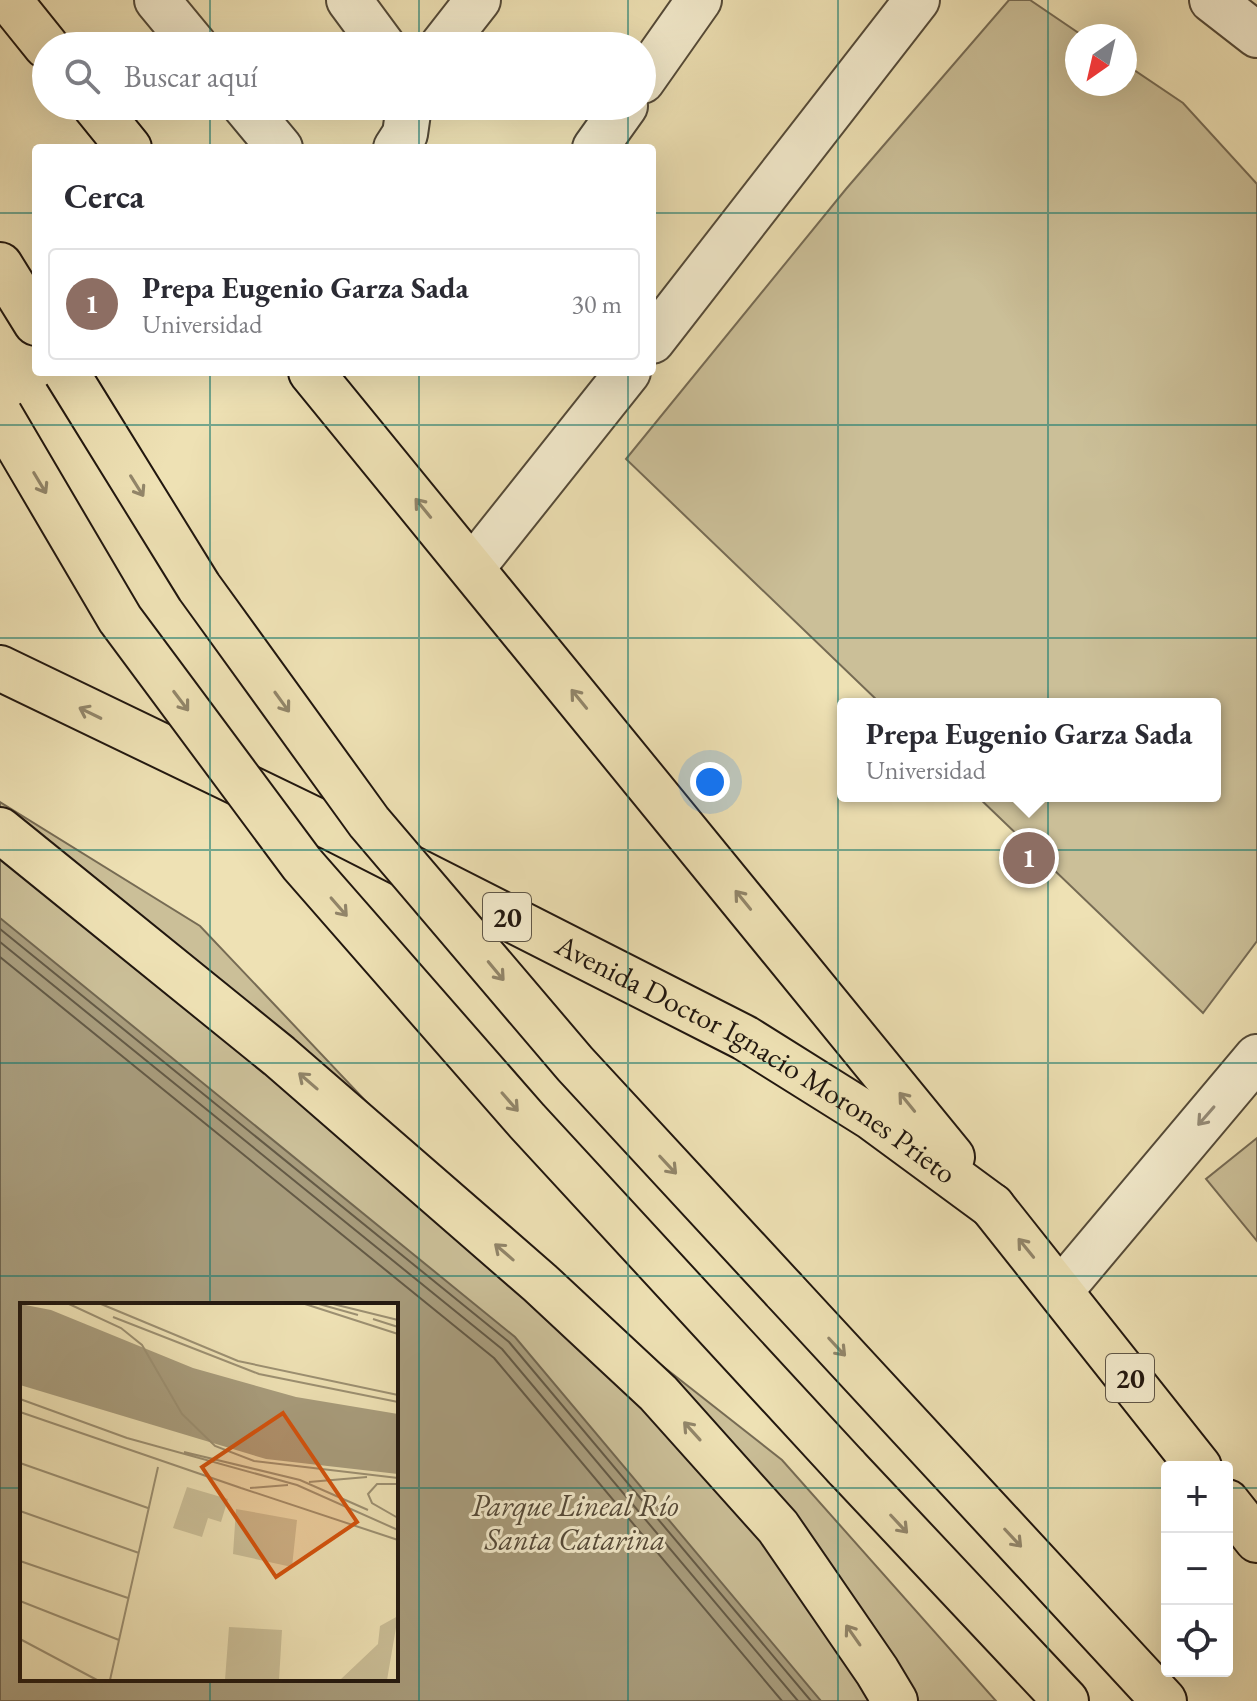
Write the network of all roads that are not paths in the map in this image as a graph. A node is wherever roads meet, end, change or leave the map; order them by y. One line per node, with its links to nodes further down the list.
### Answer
1 (9, 0): 8 (main road)
2 (157, 0): 9 (lane)
3 (349, 0): 10 (lane)
4 (478, 0): 11 (lane)
5 (699, 0): 13 (lane)
6 (917, 0): 24 (lane)
7 (1212, 0): 12 (lane)
8 (35, 32)
9 (183, 32)
10 (373, 32)
11 (453, 32)
12 (1257, 35)
13 (656, 61)
14 (106, 120): 18 (main road)
15 (257, 120): 19 (lane)
16 (407, 120): 20 (lane)
17 (615, 120): 21 (lane)
18 (126, 144)
19 (277, 144)
20 (399, 144)
21 (598, 144)
22 (0, 265): 23 (main road)
23 (32, 317)
24 (656, 336)
25 (68, 376): 40 (main road, one-way to 40, bridge)
26 (314, 376): 29 (main road, one-way to 26)
27 (625, 376): 29 (lane)
28 (0, 415): 39 (main road, one-way to 39, bridge)
29 (472, 568): 33 (main road, one-way to 29)
30 (0, 668): 33 (main road, Avenida Doctor Ignacio Morones Prieto / 20, one-way to 30)
31 (0, 830): 38 (main road, one-way to 31)
32 (1257, 1057): 34 (lane, one-way to 34)
33 (992, 1206): 34 (main road, Avenida Doctor Ignacio Morones Prieto / 20, one-way to 33)
34 (1061, 1290): 35 (main road, Avenida Doctor Ignacio Morones Prieto / 20)
35 (1194, 1461)
36 (1233, 1510): 37 (main road)
37 (1257, 1540)
38 (895, 1701)
39 (1066, 1701)
40 (1164, 1701)

